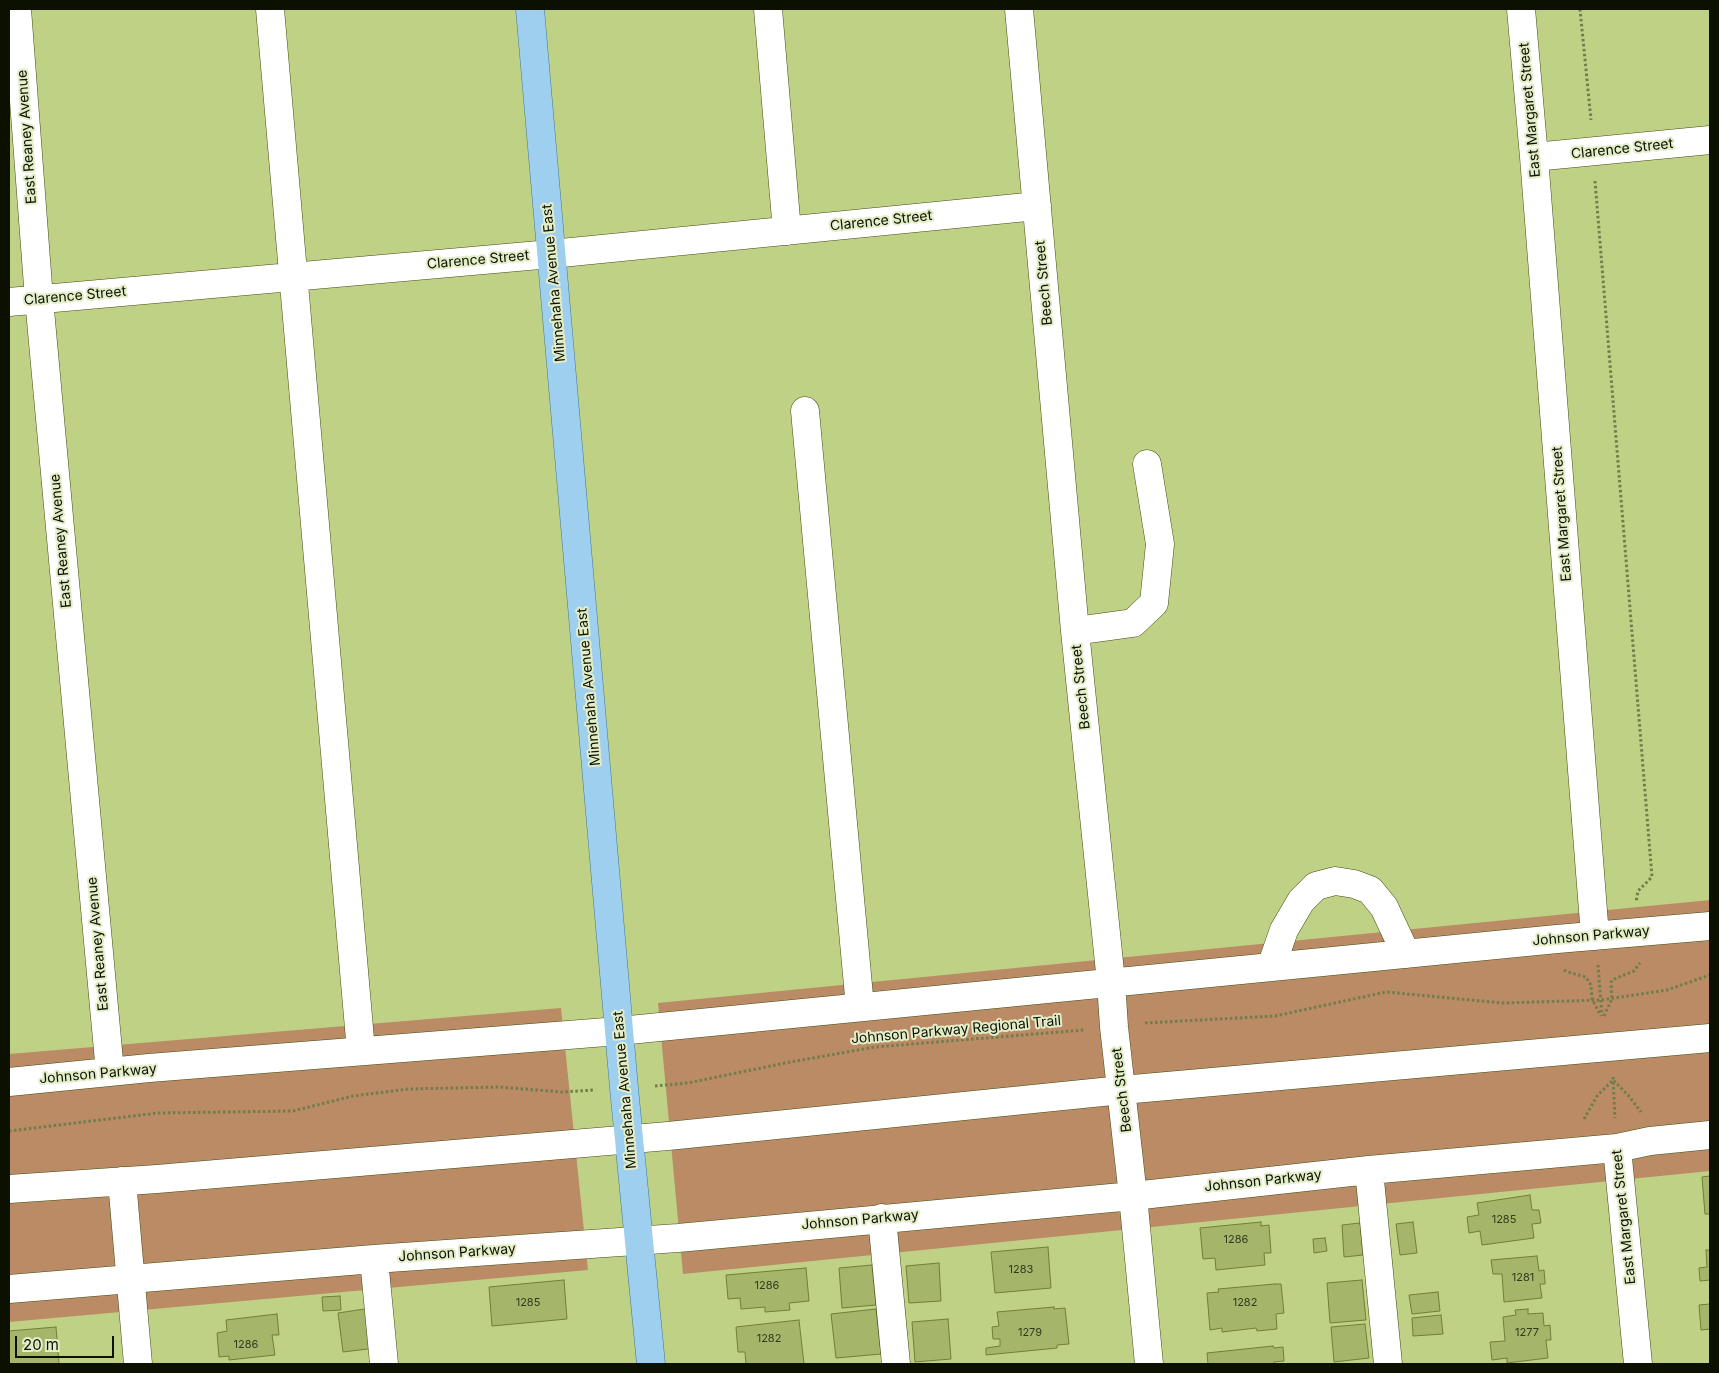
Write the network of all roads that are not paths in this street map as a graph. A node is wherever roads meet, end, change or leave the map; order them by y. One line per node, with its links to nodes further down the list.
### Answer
1 (18, 9): 13 (street, East Reaney Avenue)
2 (270, 9): 12 (street)
3 (530, 9): 11 (main road, Minnehaha Avenue East)
4 (768, 9): 10 (street)
5 (1019, 9): 9 (street, Beech Street)
6 (1521, 9): 8 (street, East Margaret Street)
7 (1710, 140): 8 (street, Clarence Street)
8 (1534, 158): 19 (street, East Margaret Street)
9 (1037, 206): 10 (street, Clarence Street); 17 (street, Beech Street)
10 (787, 231): 11 (street, Clarence Street)
11 (551, 254): 12 (street, Clarence Street); 24 (main road, Minnehaha Avenue East)
12 (294, 276): 13 (street, Clarence Street); 26 (street)
13 (39, 299): 14 (street, Clarence Street); 27 (street, East Reaney Avenue)
14 (9, 302)
15 (805, 411): 23 (street)
16 (1147, 464): 17 (street)
17 (1075, 631): 22 (street, Beech Street)
18 (1710, 926): 19 (street, Johnson Parkway)
19 (1595, 936): 20 (street, Johnson Parkway)
20 (1406, 954): 21 (street, Johnson Parkway); 21 (street)
21 (1270, 967): 22 (street, Johnson Parkway)
22 (1111, 982): 23 (street, Johnson Parkway); 29 (street, Beech Street)
23 (860, 1008): 24 (street, Johnson Parkway)
24 (620, 1031): 26 (street, Johnson Parkway); 31 (main road, Minnehaha Avenue East)
25 (1710, 1038): 29 (street)
26 (361, 1052): 27 (street, Johnson Parkway)
27 (110, 1072): 28 (street, Johnson Parkway)
28 (9, 1082)
29 (1122, 1090): 31 (street); 36 (street, Beech Street)
30 (1710, 1135): 32 (street, Johnson Parkway)
31 (630, 1139): 34 (street); 38 (main road, Minnehaha Avenue East)
32 (1617, 1148): 33 (street, Johnson Parkway); 48 (street, East Margaret Street)
33 (1369, 1170): 36 (street, Johnson Parkway); 47 (street)
34 (122, 1181): 35 (street); 40 (street)
35 (9, 1189)
36 (1133, 1196): 37 (street, Johnson Parkway); 46 (street, Beech Street)
37 (882, 1218): 38 (street, Johnson Parkway); 45 (street)
38 (639, 1241): 39 (street, Johnson Parkway); 44 (main road, Minnehaha Avenue East)
39 (374, 1259): 40 (street, Johnson Parkway); 43 (street)
40 (129, 1280): 41 (street, Johnson Parkway); 42 (street)
41 (9, 1289)
42 (138, 1364)
43 (384, 1364)
44 (651, 1364)
45 (896, 1364)
46 (1148, 1364)
47 (1388, 1364)
48 (1638, 1364)

